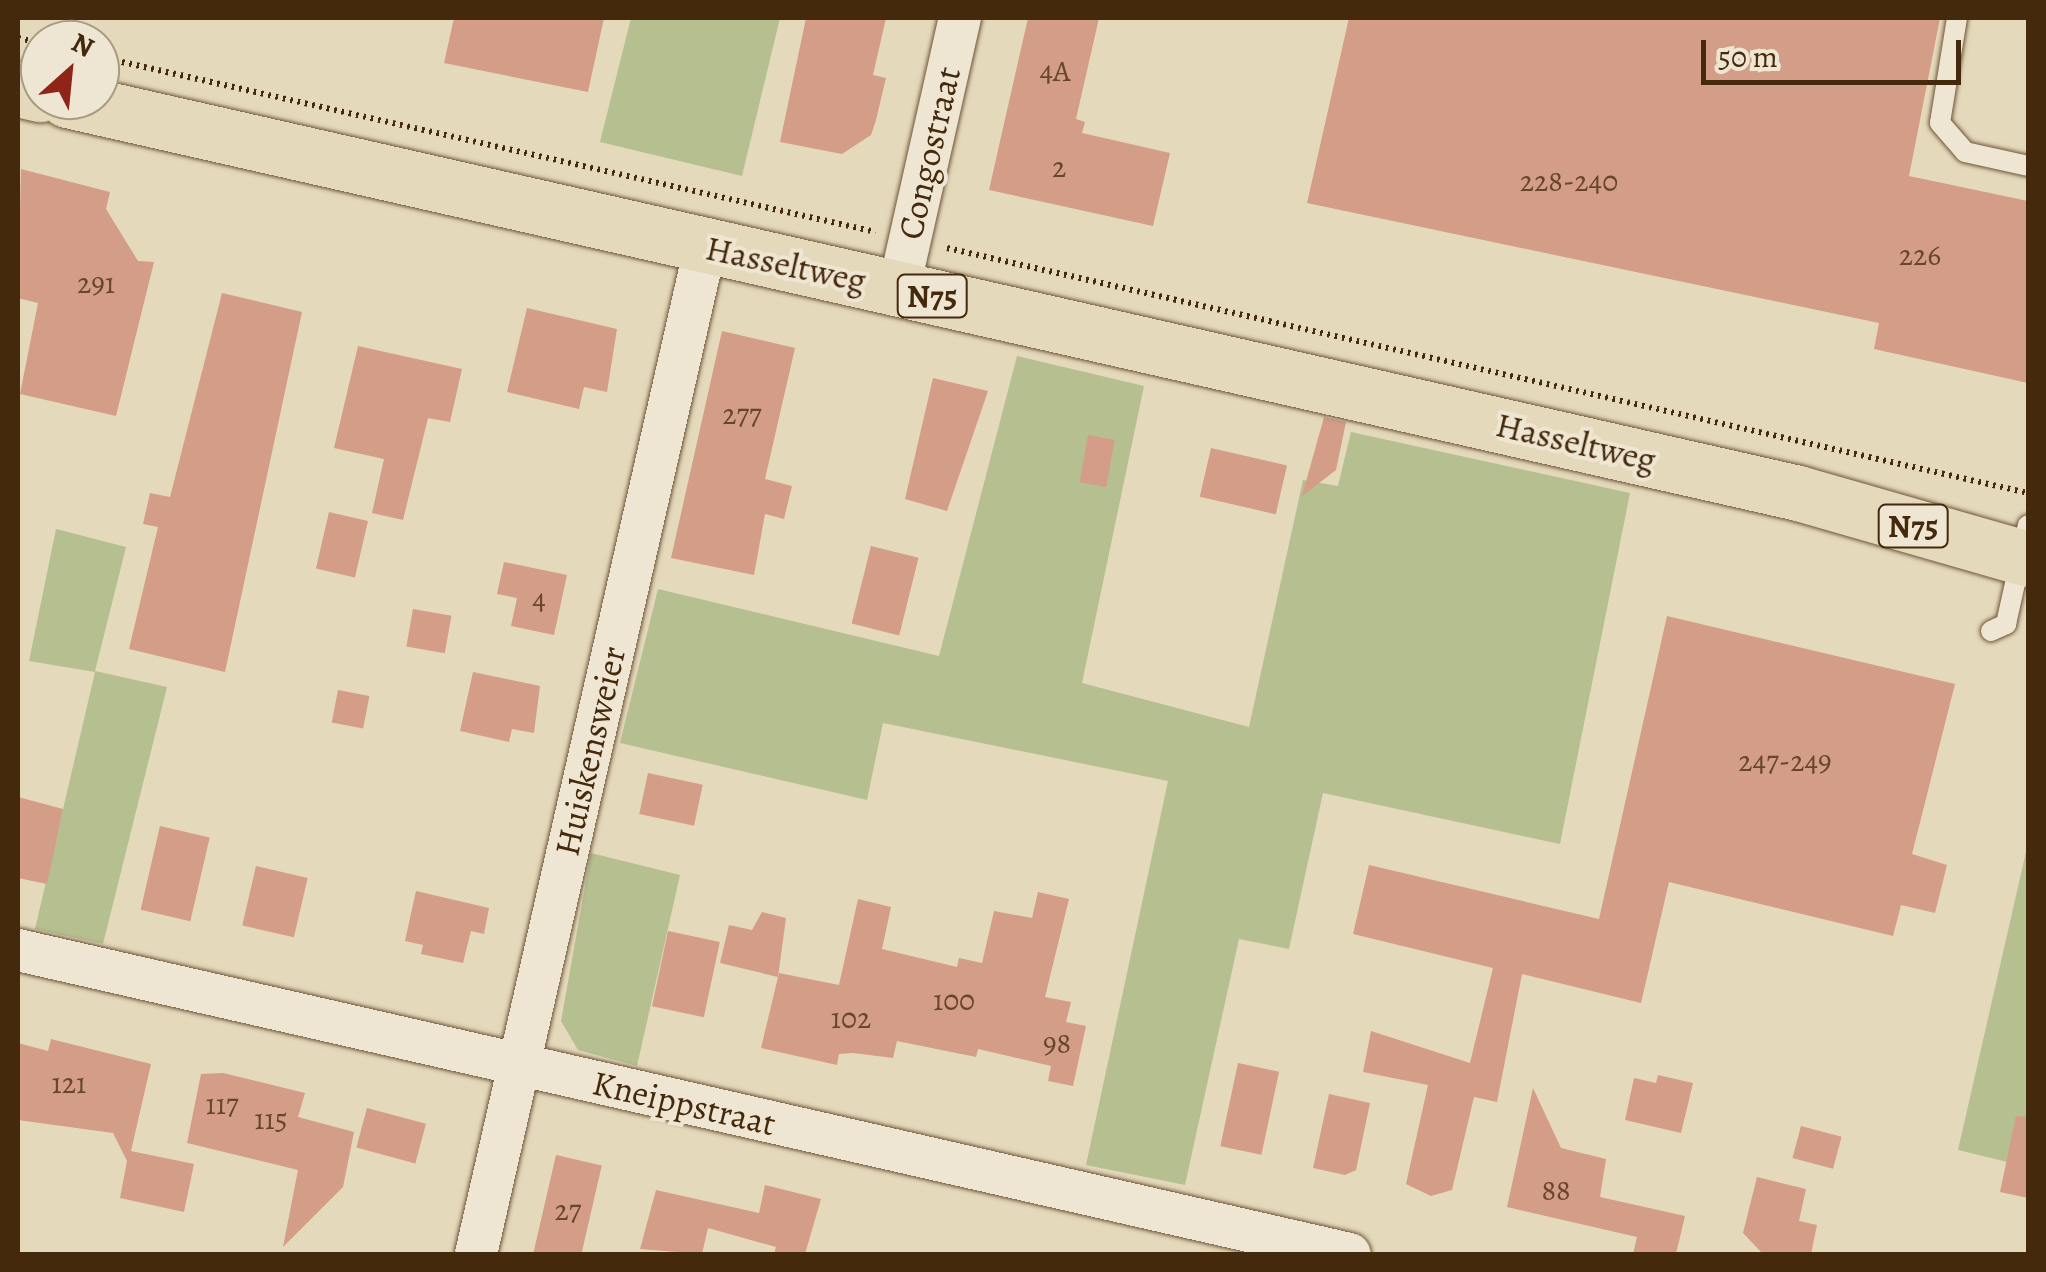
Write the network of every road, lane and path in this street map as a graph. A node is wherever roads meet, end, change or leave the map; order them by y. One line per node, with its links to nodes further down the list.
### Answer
1 (960, 18): 9 (street, Congostraat)
2 (1956, 18): 5 (lane)
3 (120, 61): 6 (path)
4 (120, 112): 8 (main road, Hasseltweg / N75)
5 (2028, 166)
6 (880, 233)
7 (942, 247): 10 (path)
8 (705, 248): 9 (main road, Hasseltweg / N75); 14 (street, Huiskensweier)
9 (899, 288): 11 (main road, Hasseltweg / N75)
10 (2028, 493)
11 (2027, 541): 12 (lane)
12 (1990, 630)
13 (18, 950): 14 (street, Kneippstraat)
14 (518, 1066): 15 (street, Huiskensweier); 16 (street, Kneippstraat)
15 (476, 1254)
16 (1350, 1254)

